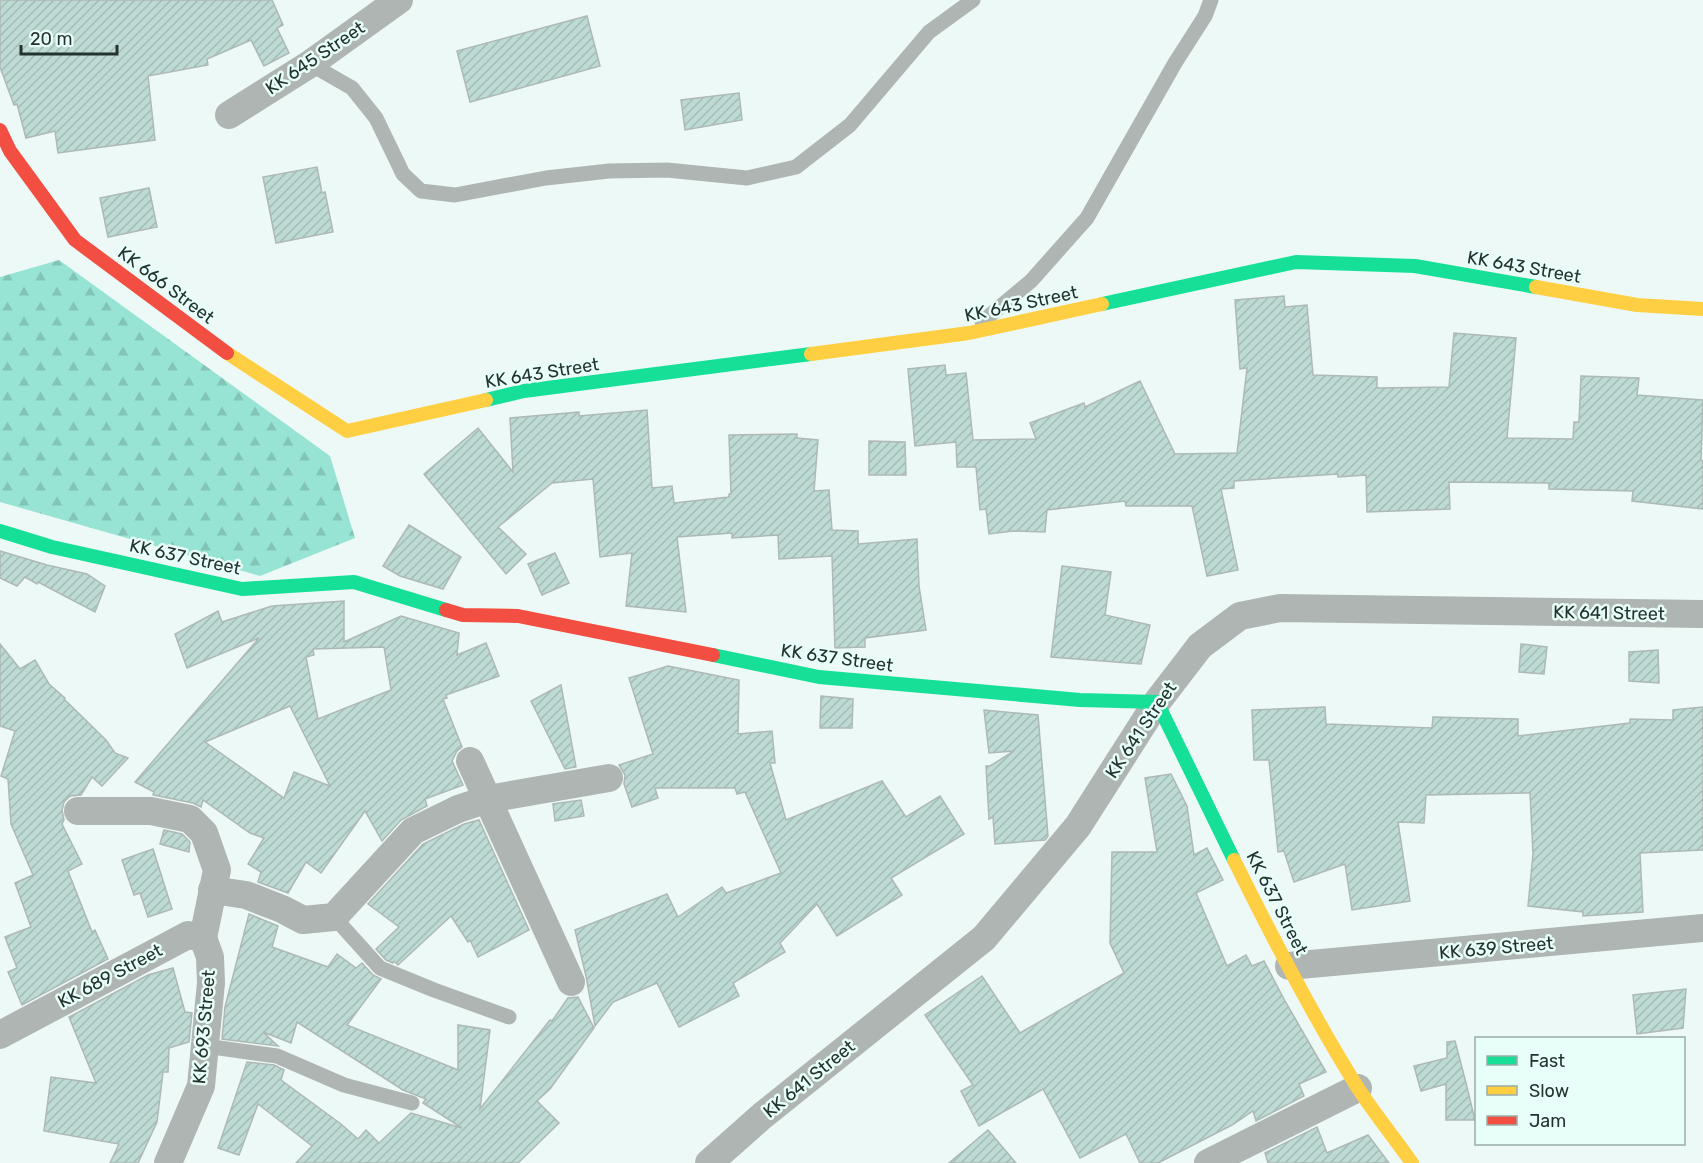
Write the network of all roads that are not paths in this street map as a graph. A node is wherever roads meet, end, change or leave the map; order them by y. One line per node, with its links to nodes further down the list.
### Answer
1 (399, 0): 4 (street, KK 645 Street)
2 (973, 0): 4 (lane)
3 (1211, 0): 8 (lane)
4 (310, 64): 5 (street, KK 645 Street)
5 (229, 115)
6 (0, 130): 9 (street, KK 666 Street)
7 (1703, 309): 8 (street, KK 643 Street)
8 (969, 333): 9 (street, KK 643 Street)
9 (346, 431)
10 (0, 531): 12 (street, KK 637 Street)
11 (1703, 614): 12 (street, KK 641 Street)
12 (1157, 702): 21 (street, KK 637 Street); 29 (street, KK 641 Street)
13 (470, 761): 15 (street)
14 (609, 778): 15 (street)
15 (488, 799): 18 (street); 22 (street)
16 (78, 811): 17 (street, KK 693 Street)
17 (212, 891): 18 (street); 20 (street, KK 693 Street)
18 (334, 917): 23 (lane)
19 (1703, 928): 21 (street, KK 639 Street)
20 (207, 947): 24 (street, KK 689 Street); 25 (street, KK 693 Street)
21 (1288, 966): 26 (street, KK 637 Street)
22 (572, 982)
23 (509, 1017)
24 (0, 1035)
25 (205, 1046): 27 (lane); 28 (street, KK 693 Street)
26 (1358, 1088): 30 (street); 31 (street, KK 637 Street)
27 (412, 1103)
28 (168, 1163)
29 (709, 1163)
30 (1208, 1163)
31 (1412, 1163)

